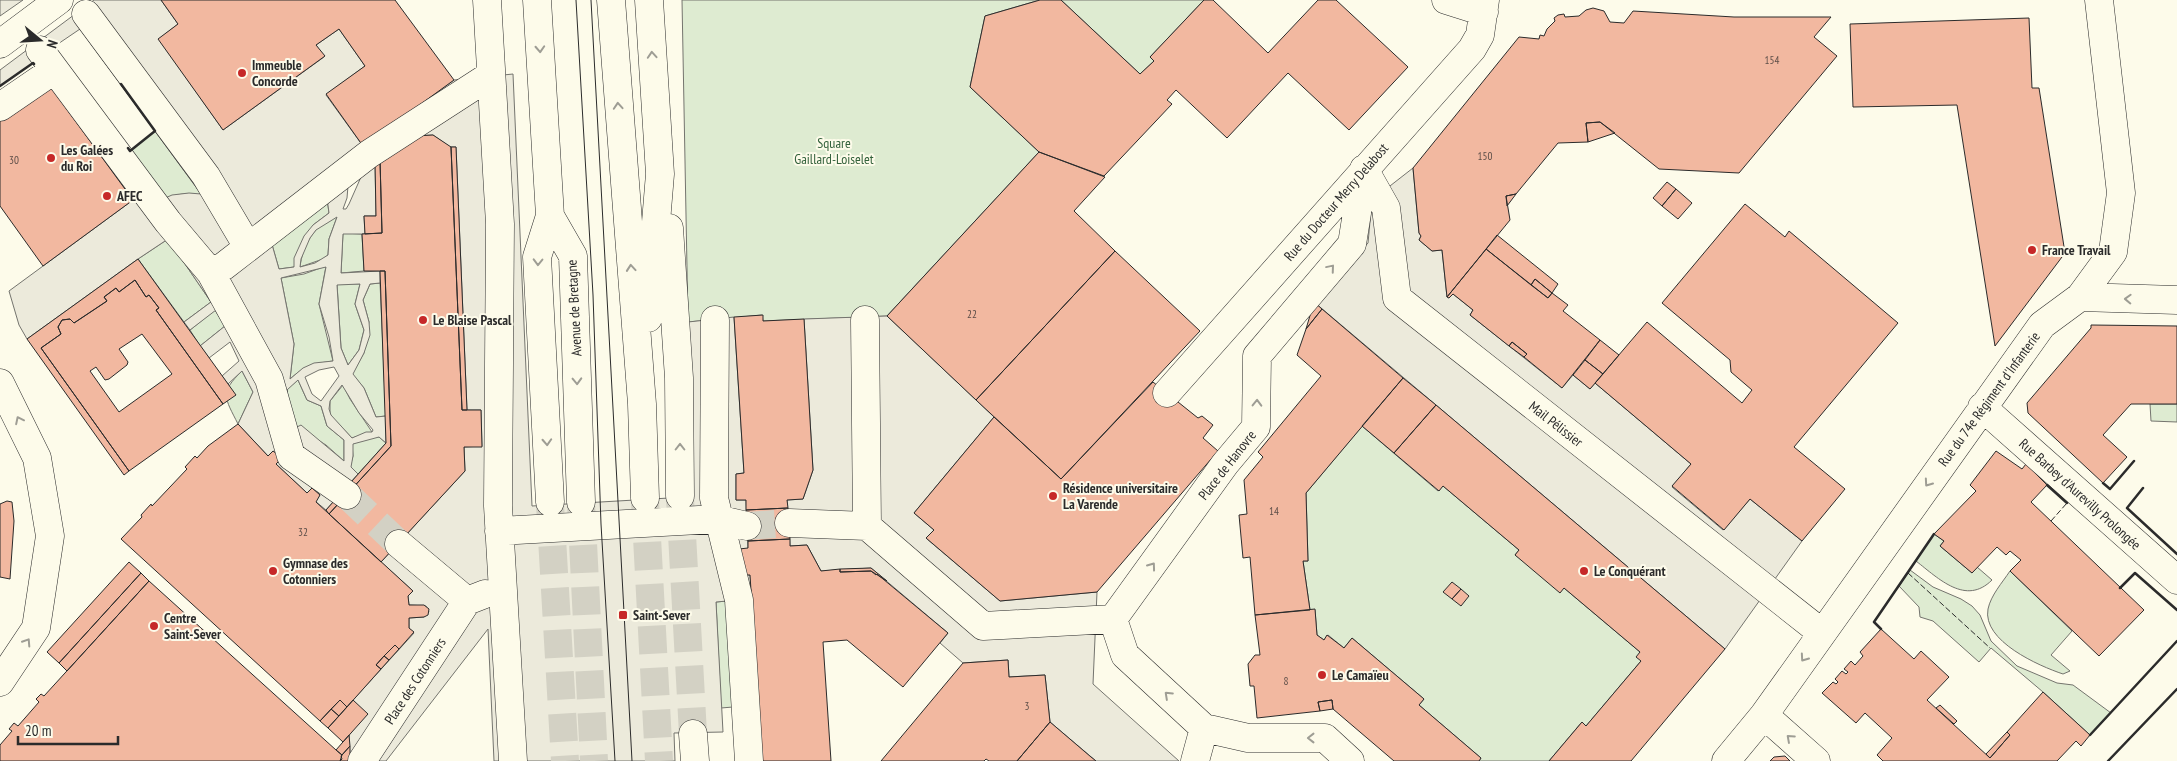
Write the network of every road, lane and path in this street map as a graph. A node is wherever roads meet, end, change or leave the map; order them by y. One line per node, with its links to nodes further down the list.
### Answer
1 (487, 0): 11 (street)
2 (537, 0): 15 (street, Avenue de Bretagne, one-way to 15)
3 (611, 0): 24 (street, one-way to 3)
4 (649, 0): 14 (street, one-way to 4)
5 (1446, 0): 8 (street)
6 (2099, 0): 18 (street, Rue du 74e Régiment d'Infanterie)
7 (55, 3): 10 (street)
8 (1485, 6): 13 (street, Rue du Docteur Merry Delabost)
9 (86, 14): 16 (street)
10 (0, 44)
11 (491, 75): 16 (street); 35 (street)
12 (0, 107): 17 (street)
13 (1364, 169): 23 (street, Rue du Docteur Merry Delabost); 40 (street, Place de Hanovre, one-way to 13); 41 (street, Mail Pélissier)
14 (660, 174): 24 (street); 27 (street, one-way to 14)
15 (550, 216): 29 (street, one-way to 29); 30 (street, Avenue de Bretagne, one-way to 30)
16 (248, 247): 17 (street)
17 (211, 273): 26 (street)
18 (2080, 297): 19 (street, one-way to 18); 25 (street, Rue du 74e Régiment d'Infanterie)
19 (2177, 300)
20 (715, 320): 31 (street)
21 (865, 320): 34 (street)
22 (0, 383): 42 (street, one-way to 22)
23 (1167, 393)
24 (642, 404): 28 (street)
25 (1982, 407): 37 (street, Rue Barbey d'Aurevilly Prolongée); 41 (street, Rue du 74e Régiment d'Infanterie, one-way to 41)
26 (347, 495)
27 (680, 496)
28 (645, 498)
29 (550, 502)
30 (581, 502)
31 (718, 519): 33 (street); 35 (street); 49 (street)
32 (789, 523): 34 (street)
33 (747, 526)
34 (867, 526): 40 (street)
35 (499, 531): 38 (street)
36 (399, 544): 39 (street)
37 (2177, 580)
38 (503, 588): 39 (street); 47 (street)
39 (467, 601): 46 (street, Place des Cotonniers)
40 (1112, 619): 44 (street, one-way to 40)
41 (1822, 633): 43 (street, Rue du 74e Régiment d'Infanterie, one-way to 43)
42 (0, 682)
43 (1764, 715): 52 (street, Rue du 74e Régiment d'Infanterie); 53 (street, one-way to 43)
44 (1204, 728): 50 (street); 51 (street, one-way to 44)
45 (693, 734): 48 (street)
46 (362, 761)
47 (512, 761)
48 (695, 761)
49 (749, 761)
50 (1195, 761)
51 (1350, 761)
52 (1726, 761)
53 (1816, 761)

